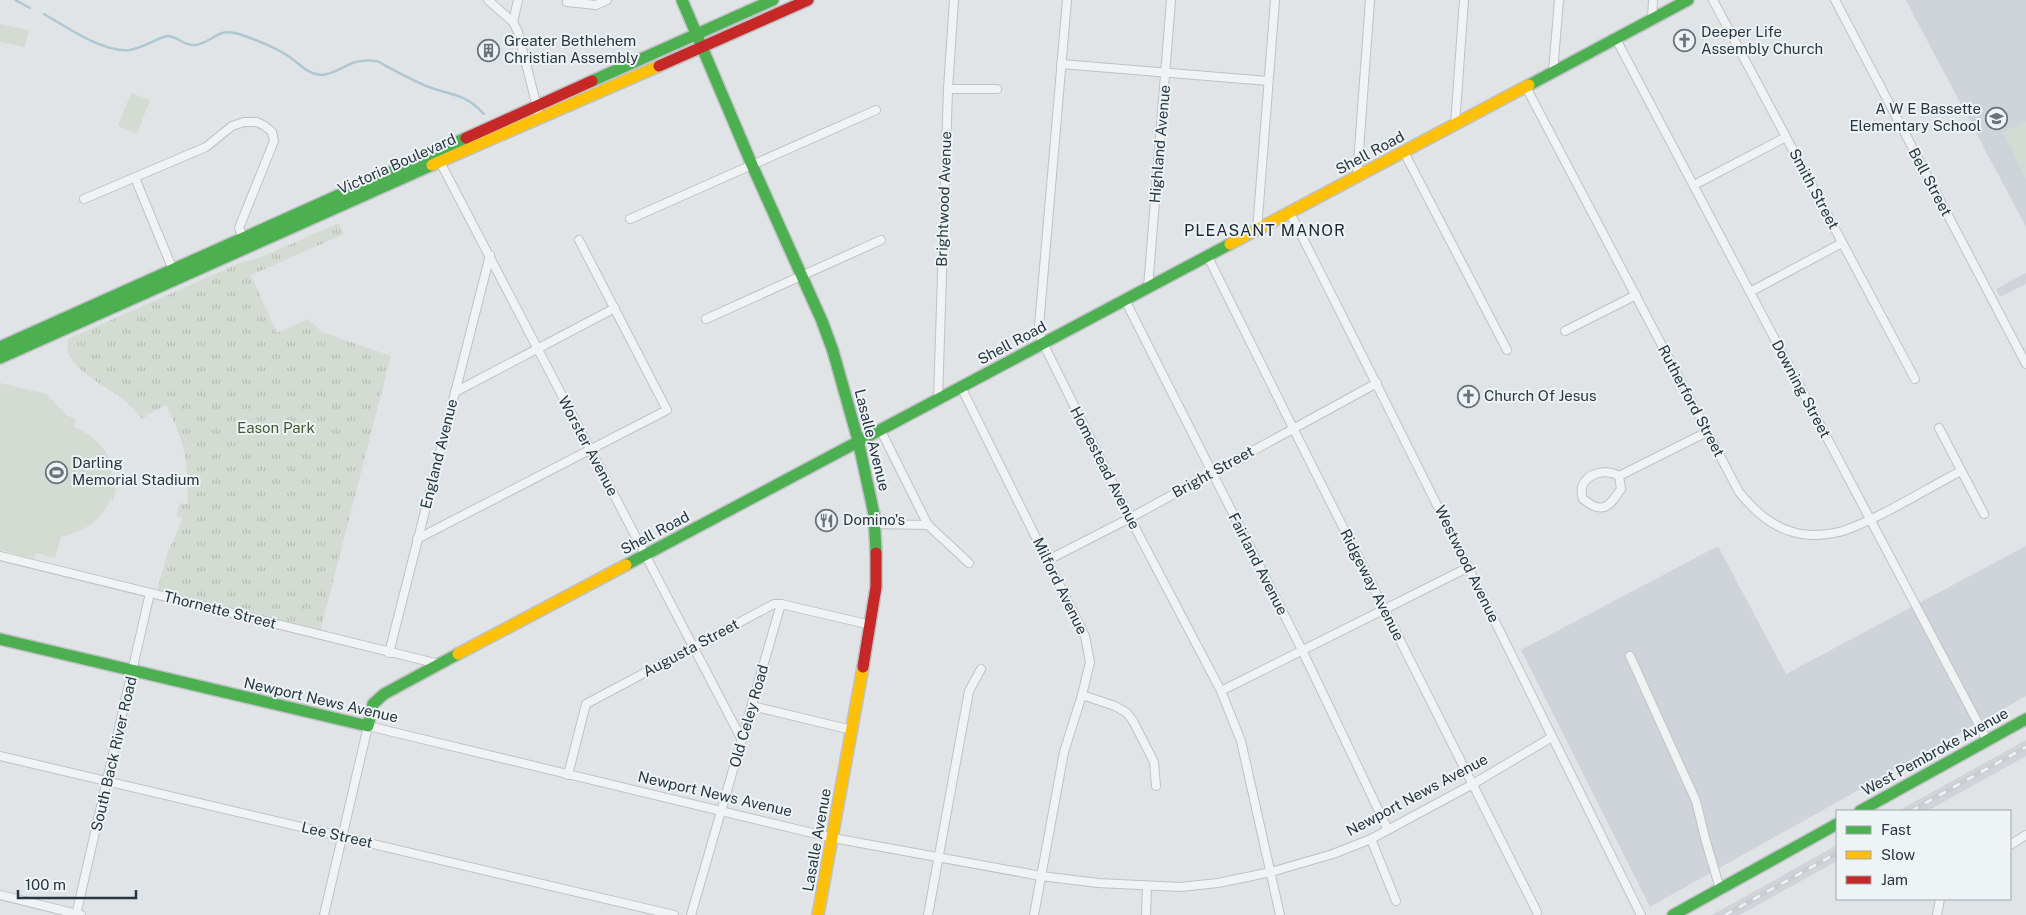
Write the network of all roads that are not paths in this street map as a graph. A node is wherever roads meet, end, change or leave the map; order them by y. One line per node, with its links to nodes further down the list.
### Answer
1 (488, 0): 20 (street)
2 (518, 0): 20 (street)
3 (607, 0): 18 (street)
4 (682, 0): 21 (main road, Lasalle Avenue)
5 (772, 0): 21 (main road, Victoria Boulevard)
6 (808, 0): 23 (main road, Victoria Boulevard)
7 (954, 0): 29 (street, Brightwood Avenue)
8 (1067, 0): 24 (street, Homestead Avenue)
9 (1171, 0): 25 (street, Highland Avenue)
10 (1275, 0): 27 (street)
11 (1370, 0): 39 (street)
12 (1464, 0): 34 (street)
13 (1559, 0): 26 (street)
14 (1653, 0): 19 (street)
15 (1688, 0): 19 (main road, Shell Road)
16 (1713, 0): 35 (street, Smith Street)
17 (1835, 0): 66 (street, Bell Street)
18 (567, 2)
19 (1652, 19): 22 (main road, Shell Road)
20 (513, 22): 31 (street)
21 (697, 34): 23 (main road, Lasalle Avenue); 31 (main road, Victoria Boulevard)
22 (1616, 38): 26 (main road, Shell Road); 41 (street, Downing Street)
23 (702, 47): 33 (main road, Victoria Boulevard); 38 (main road, Lasalle Avenue)
24 (1061, 64): 25 (street); 61 (street, Homestead Avenue)
25 (1165, 71): 27 (street); 54 (street, Highland Avenue)
26 (1554, 72): 28 (main road, Shell Road)
27 (1268, 81): 45 (street)
28 (1526, 87): 34 (main road, Shell Road); 56 (street, Rutherford Street)
29 (948, 89): 30 (street); 71 (street, Brightwood Avenue)
30 (997, 89)
31 (536, 105): 33 (street); 37 (main road, Victoria Boulevard)
32 (876, 110): 38 (street)
33 (540, 119): 37 (main road, Victoria Boulevard)
34 (1455, 125): 36 (main road, Shell Road)
35 (1786, 137): 41 (street); 49 (street, Smith Street)
36 (1404, 152): 39 (main road, Shell Road); 64 (street)
37 (437, 157): 48 (main road, Victoria Boulevard); 50 (street, Worster Avenue)
38 (752, 165): 44 (street); 53 (main road, Lasalle Avenue)
39 (1357, 177): 43 (main road, Shell Road)
40 (135, 178): 42 (street); 48 (street); 52 (street)
41 (1694, 185): 55 (street, Downing Street)
42 (84, 199)
43 (1290, 213): 45 (main road, Shell Road); 68 (street, Westwood Avenue)
44 (630, 219)
45 (1257, 230): 51 (main road, Shell Road)
46 (579, 240): 58 (street)
47 (881, 240): 53 (street)
48 (246, 242): 52 (main road, Victoria Boulevard); 65 (main road, Victoria Boulevard)
49 (1842, 243): 55 (street); 67 (street, Smith Street)
50 (490, 256): 63 (street, Worster Avenue); 70 (street, England Avenue)
51 (1208, 256): 54 (main road, Shell Road); 72 (street, Ridgeway Avenue)
52 (173, 270): 62 (main road, Victoria Boulevard)
53 (802, 275): 59 (street); 76 (main road, Lasalle Avenue)
54 (1148, 288): 57 (main road, Shell Road)
55 (1750, 292): 83 (street, Downing Street)
56 (1636, 295): 60 (street); 75 (street, Rutherford Street)
57 (1125, 300): 61 (main road, Shell Road); 79 (street, Fairland Avenue)
58 (614, 308): 63 (street); 77 (street)
59 (706, 319)
60 (1565, 331)
61 (1042, 344): 69 (main road, Shell Road); 82 (street, Homestead Avenue)
62 (0, 347)
63 (536, 349): 70 (street); 77 (street, Worster Avenue)
64 (1507, 350)
65 (0, 358)
66 (2026, 364)
67 (1915, 379)
68 (1376, 383): 72 (street, Bright Street); 91 (street, Westwood Avenue)
69 (961, 387): 71 (main road, Shell Road); 89 (street, Milford Avenue)
70 (455, 392): 86 (street, England Avenue)
71 (938, 399): 74 (main road, Shell Road)
72 (1293, 428): 79 (street, Bright Street); 94 (street, Ridgeway Avenue)
73 (1939, 428): 78 (street)
74 (880, 429): 76 (main road, Shell Road); 85 (street)
75 (1707, 432): 80 (street); 83 (street, Rutherford Street)
76 (858, 440): 84 (main road, Lasalle Avenue); 87 (main road, Shell Road)
77 (590, 449): 86 (street); 87 (street, Worster Avenue)
78 (1961, 471): 81 (street); 83 (street, Rutherford Street)
79 (1211, 473): 82 (street, Bright Street); 98 (street, Fairland Avenue)
80 (1619, 476): 80 (street)
81 (1984, 514)
82 (1130, 518): 89 (street, Bright Street); 104 (street, Homestead Avenue)
83 (1870, 519): 112 (street, Downing Street)
84 (874, 524): 85 (street); 95 (main road, Lasalle Avenue)
85 (928, 525): 90 (street)
86 (417, 539): 99 (street, England Avenue)
87 (645, 555): 97 (street, Worster Avenue); 101 (main road, Shell Road)
88 (0, 556): 92 (street, Thornette Street)
89 (1048, 560): 105 (street, Milford Avenue)
90 (969, 563)
91 (1469, 567): 94 (street); 110 (street, Westwood Avenue)
92 (150, 593): 99 (street, Thornette Street); 103 (street, South Back River Road)
93 (781, 604): 95 (street); 97 (street, Augusta Street); 106 (street, Old Celey Road)
94 (1384, 610): 98 (street); 116 (street, Ridgeway Avenue)
95 (871, 625): 109 (main road, Lasalle Avenue)
96 (0, 640): 103 (main road, Newport News Avenue)
97 (692, 647): 111 (street, Worster Avenue); 114 (street, Augusta Street)
98 (1302, 650): 104 (street); 121 (street, Fairland Avenue)
99 (389, 652): 101 (street, Thornette Street)
100 (1630, 656): 131 (street)
101 (439, 664): 108 (main road, Shell Road)
102 (981, 669): 127 (street)
103 (132, 671): 108 (main road, Newport News Avenue); 115 (street, South Back River Road)
104 (1221, 691): 128 (street, Homestead Avenue)
105 (1082, 695): 117 (street); 129 (street, Milford Avenue)
106 (752, 706): 109 (street); 111 (street, Old Celey Road)
107 (2026, 719): 112 (main road, West Pembroke Avenue)
108 (368, 726): 114 (street, Newport News Avenue); 123 (street)
109 (852, 730): 124 (main road, Lasalle Avenue)
110 (1552, 737): 116 (street, Newport News Avenue); 145 (street, Westwood Avenue)
111 (742, 740): 119 (street, Old Celey Road)
112 (1987, 740): 118 (main road, West Pembroke Avenue)
113 (0, 756): 115 (street, Lee Street)
114 (568, 775): 119 (street, Newport News Avenue)
115 (108, 781): 123 (street, Lee Street); 136 (street, South Back River Road)
116 (1473, 784): 121 (street, Newport News Avenue); 135 (street, Ridgeway Avenue)
117 (1156, 786)
118 (1862, 810)
119 (721, 811): 124 (street, Newport News Avenue); 139 (street, Old Celey Road)
120 (1836, 825): 131 (main road)
121 (1388, 830): 125 (street, Newport News Avenue)
122 (2026, 835): 126 (street)
123 (342, 837): 137 (street); 138 (street, Lee Street)
124 (833, 838): 127 (street, Newport News Avenue); 140 (main road, Lasalle Avenue)
125 (1371, 839): 128 (street, Newport News Avenue); 134 (street)
126 (2011, 844)
127 (938, 858): 129 (street, Newport News Avenue); 141 (street)
128 (1271, 872): 130 (street, Newport News Avenue); 144 (street, Homestead Avenue)
129 (1041, 876): 130 (street, Newport News Avenue); 142 (street, Milford Avenue)
130 (1147, 886): 143 (street)
131 (1720, 889): 146 (main road)
132 (0, 895): 136 (street)
133 (1940, 900): 147 (street)
134 (1396, 901)
135 (1537, 912)
136 (78, 915)
137 (324, 915)
138 (674, 915)
139 (691, 915)
140 (818, 915)
141 (928, 915)
142 (1034, 915)
143 (1146, 915)
144 (1280, 915)
145 (1641, 915)
146 (1673, 915)
147 (1936, 915)

